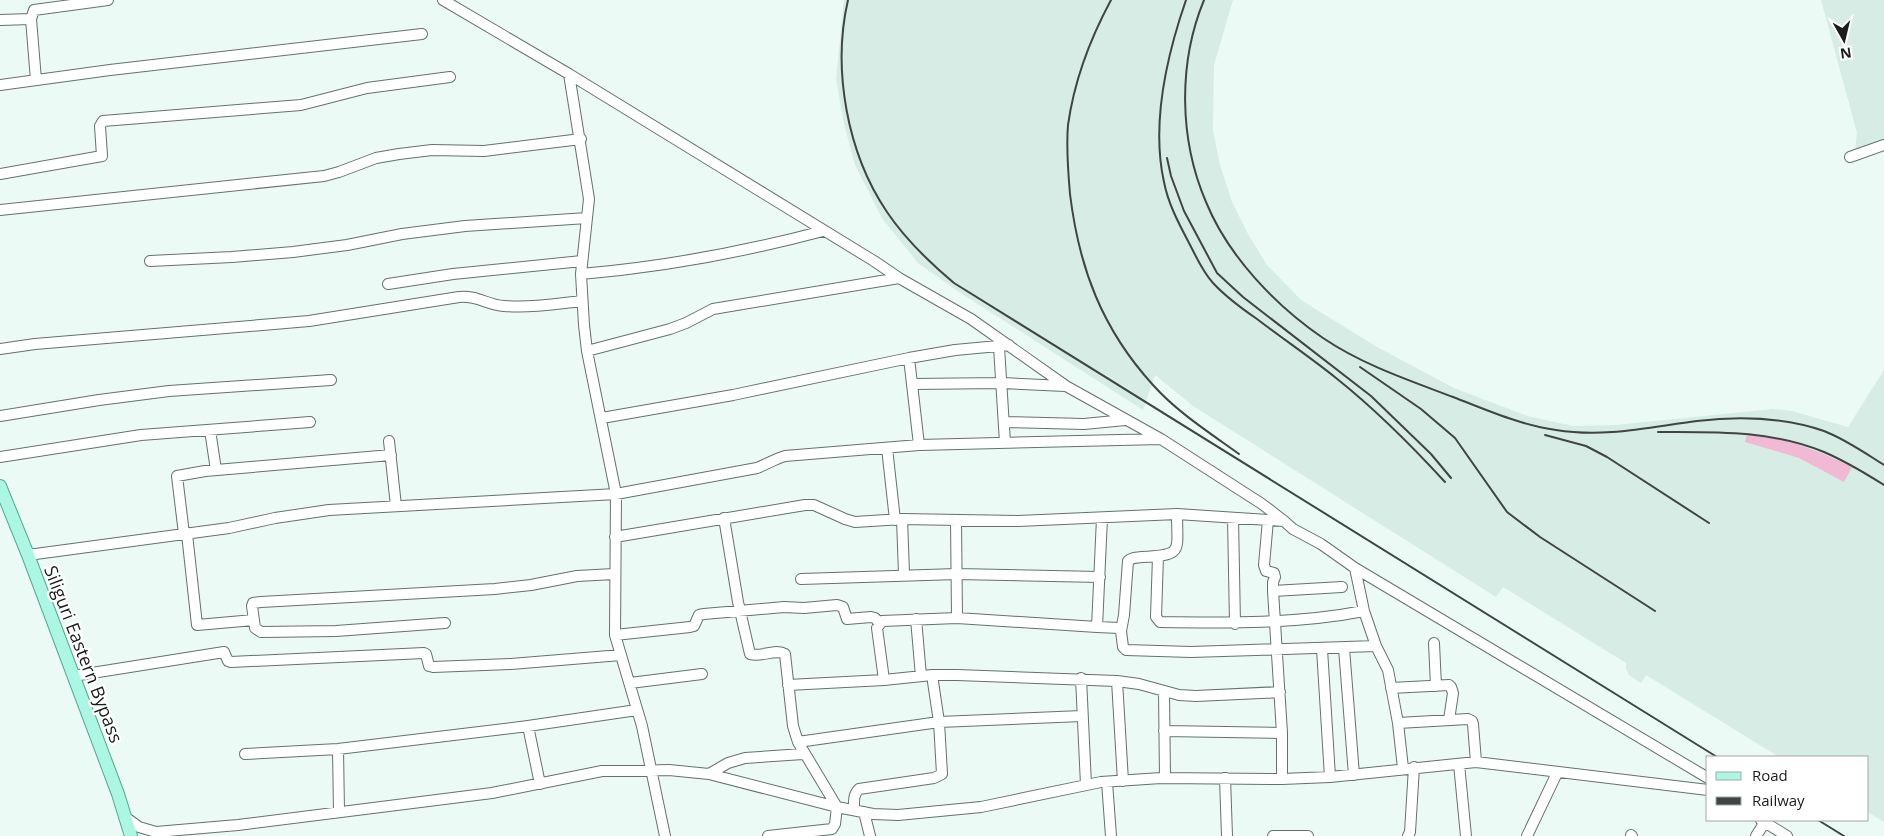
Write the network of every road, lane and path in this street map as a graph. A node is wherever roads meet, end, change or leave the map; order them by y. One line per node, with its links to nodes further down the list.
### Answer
1 (108, 0): 3 (street)
2 (443, 0): 6 (street)
3 (31, 19): 4 (street); 8 (street)
4 (0, 20)
5 (422, 34): 8 (street)
6 (569, 74): 10 (street); 16 (street)
7 (450, 77): 13 (street)
8 (36, 80): 9 (street)
9 (0, 86)
10 (581, 139): 14 (street); 15 (street)
11 (1884, 144): 12 (street)
12 (1850, 157)
13 (0, 174)
14 (0, 210)
15 (587, 218): 17 (street); 18 (street)
16 (823, 231): 19 (street); 20 (street)
17 (150, 261)
18 (582, 261): 19 (street); 21 (street)
19 (581, 274): 22 (street)
20 (899, 278): 23 (street); 25 (street)
21 (388, 284)
22 (582, 301): 24 (street); 25 (street)
23 (1004, 346): 26 (street); 28 (street); 30 (street)
24 (0, 349)
25 (587, 351): 32 (street)
26 (909, 358): 29 (street); 32 (street)
27 (331, 380): 31 (street)
28 (1002, 383): 29 (street); 30 (street); 35 (street)
29 (912, 384): 40 (street)
30 (1066, 386): 33 (street)
31 (0, 416)
32 (602, 418): 46 (street)
33 (1125, 420): 35 (street); 37 (street)
34 (310, 422): 36 (street)
35 (1004, 422): 39 (street)
36 (210, 430): 43 (street); 44 (street)
37 (1161, 439): 39 (street); 56 (street)
38 (389, 441): 42 (street)
39 (1005, 443): 40 (street)
40 (919, 445): 41 (street)
41 (887, 448): 46 (street); 53 (street)
42 (391, 455): 44 (street); 47 (street)
43 (0, 457)
44 (216, 470): 57 (street)
45 (0, 486): 59 (main road, Siliguri Eastern Bypass)
46 (616, 494): 47 (street); 58 (street)
47 (396, 506): 57 (street)
48 (0, 507): 134 (main road, Siliguri Eastern Bypass)
49 (1177, 514): 51 (street); 52 (street); 60 (street)
50 (724, 518): 53 (street); 58 (street); 69 (street)
51 (1102, 518): 54 (street); 65 (street)
52 (1234, 518): 55 (street); 77 (street)
53 (898, 519): 54 (street); 63 (street)
54 (956, 520): 64 (street)
55 (1268, 520): 56 (street); 68 (street)
56 (1284, 521): 61 (street)
57 (185, 534): 59 (street); 73 (street)
58 (615, 538): 62 (street)
59 (28, 555): 89 (main road, Siliguri Eastern Bypass)
60 (1158, 556): 77 (street); 79 (street)
61 (1355, 568): 70 (street); 119 (street)
62 (614, 574): 73 (street); 80 (street)
63 (904, 574): 64 (street); 66 (street)
64 (957, 574): 65 (street); 71 (street)
65 (1100, 577): 78 (street)
66 (801, 579)
67 (1342, 587): 68 (street)
68 (1273, 591): 74 (street)
69 (740, 611): 76 (street); 80 (street); 94 (street)
70 (1364, 611): 74 (street); 82 (street)
71 (957, 618): 72 (street); 78 (street)
72 (916, 619): 76 (street); 88 (street)
73 (254, 620): 75 (street)
74 (1276, 621): 77 (street); 83 (street)
75 (446, 623)
76 (879, 624): 91 (street)
77 (1235, 624)
78 (1097, 626): 79 (street)
79 (1121, 631): 83 (street)
80 (615, 636): 86 (street)
81 (1434, 643): 95 (street)
82 (1376, 646): 84 (street); 96 (street)
83 (1277, 648): 85 (street); 98 (street)
84 (1344, 648): 85 (street); 117 (street)
85 (1322, 649): 118 (street)
86 (621, 655): 89 (street); 93 (street)
87 (702, 674): 93 (street)
88 (926, 675): 90 (street); 91 (street); 102 (street)
89 (73, 676): 131 (main road, Siliguri Eastern Bypass)
90 (1081, 678): 92 (street); 100 (street)
91 (884, 680): 94 (street)
92 (1117, 681): 97 (street); 123 (street)
93 (630, 684): 99 (street)
94 (788, 685): 107 (street)
95 (1436, 686): 96 (street); 101 (street)
96 (1391, 688): 103 (street)
97 (1164, 692): 98 (street); 105 (street)
98 (1280, 692): 106 (street)
99 (637, 710): 104 (street); 114 (street)
100 (1082, 716): 102 (street); 126 (street)
101 (1449, 720): 103 (street); 111 (street)
102 (939, 722): 107 (street); 129 (street)
103 (1398, 723): 113 (street)
104 (528, 726): 108 (street); 125 (street)
105 (1164, 731): 106 (street); 120 (street)
106 (1282, 733): 122 (street)
107 (798, 742): 110 (street)
108 (338, 749): 109 (street); 130 (street)
109 (245, 754)
110 (803, 754): 116 (street); 128 (street)
111 (1476, 762): 112 (street); 115 (street)
112 (1459, 764): 113 (street); 145 (street)
113 (1408, 768): 117 (street); 144 (street)
114 (652, 771): 116 (street); 125 (street); 137 (street)
115 (1557, 773): 127 (street); 146 (street)
116 (709, 774): 128 (street)
117 (1354, 774): 118 (street)
118 (1330, 777): 122 (street)
119 (1706, 777)
120 (1165, 778): 121 (street); 123 (street)
121 (1225, 778): 122 (street); 141 (street)
122 (1282, 779)
123 (1123, 781): 124 (street)
124 (1107, 782): 126 (street); 140 (street)
125 (540, 784): 130 (street)
126 (1086, 786): 129 (street)
127 (1706, 790)
128 (837, 806): 129 (street); 135 (street)
129 (859, 810): 139 (street)
130 (339, 811): 133 (street)
131 (125, 817): 133 (street); 134 (main road, Siliguri Eastern Bypass)
132 (1763, 821): 147 (street); 148 (street)
133 (168, 831): 136 (street)
134 (127, 833)
135 (814, 834): 138 (street)
136 (155, 836)
137 (664, 836)
138 (768, 836)
139 (870, 836)
140 (1111, 836)
141 (1227, 836)
142 (1273, 836): 143 (street)
143 (1308, 836)
144 (1408, 836)
145 (1466, 836)
146 (1527, 836)
147 (1756, 836)
148 (1787, 836)

